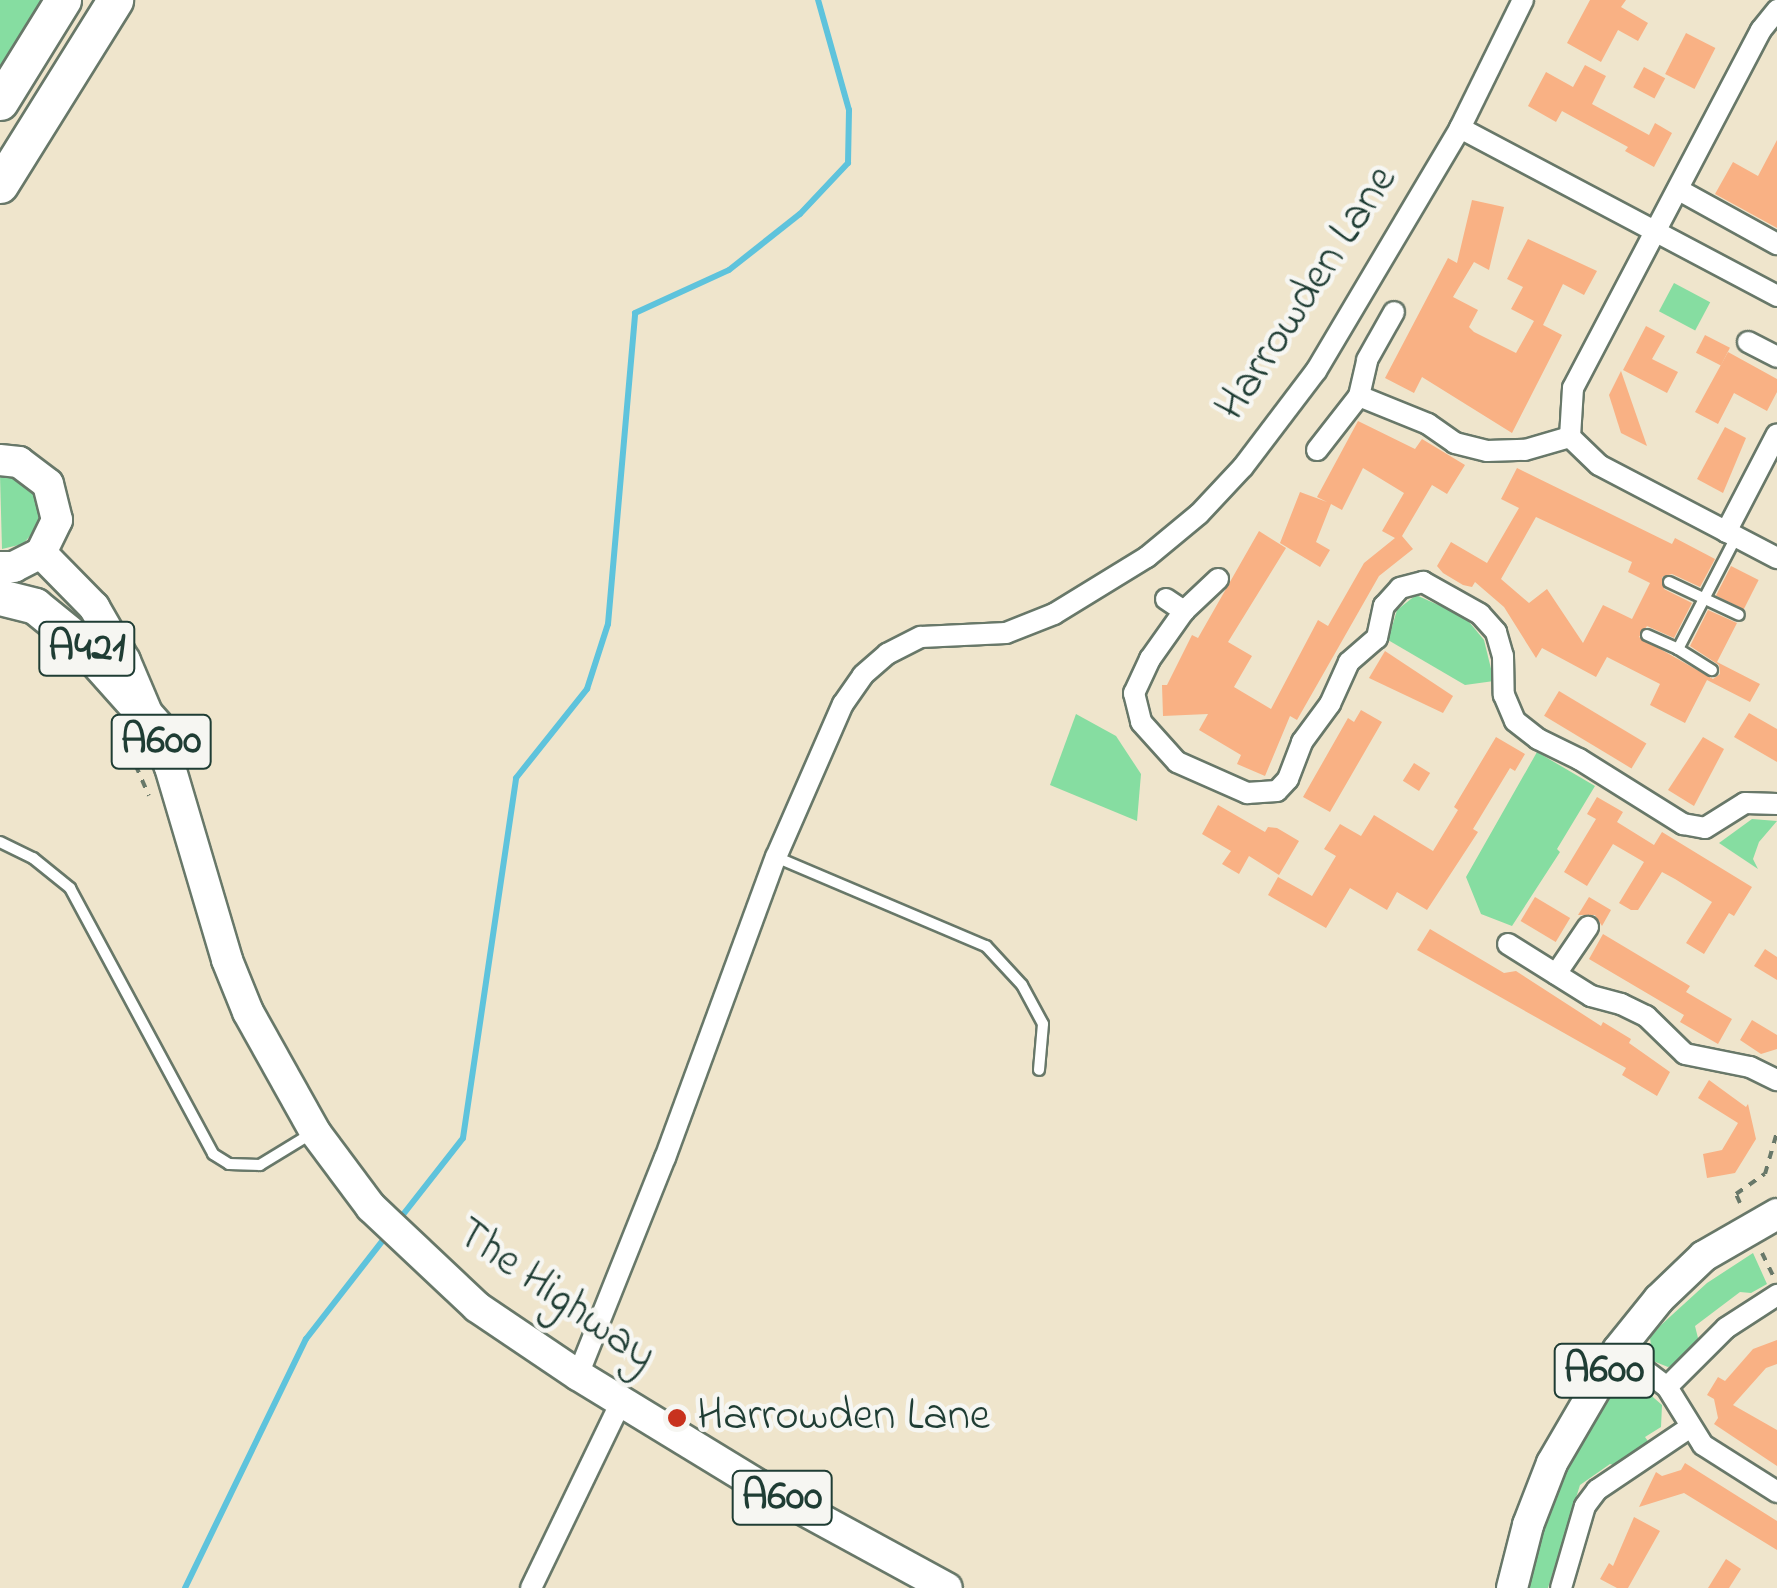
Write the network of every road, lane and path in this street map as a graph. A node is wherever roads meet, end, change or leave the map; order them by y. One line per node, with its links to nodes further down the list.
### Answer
1 (63, 0): 6 (highway)
2 (115, 0): 8 (highway)
3 (1523, 0): 7 (street, Harrowden Lane)
4 (1771, 0): 5 (street)
5 (1777, 9): 9 (street)
6 (0, 102)
7 (1460, 128): 10 (street); 36 (street, Harrowden Lane)
8 (0, 185)
9 (1679, 190): 10 (street); 11 (street)
10 (1657, 232): 12 (street); 18 (street)
11 (1777, 244)
12 (1777, 296)
13 (1394, 312): 16 (street)
14 (1748, 342): 15 (street)
15 (1777, 357)
16 (1359, 396): 18 (street); 19 (street)
17 (1777, 434): 21 (street)
18 (1570, 437): 21 (street)
19 (1317, 450)
20 (0, 460): 22 (main road)
21 (1731, 534): 23 (street); 28 (lane)
22 (40, 553): 24 (main road); 33 (main road, A600)
23 (1777, 558)
24 (0, 568)
25 (1218, 579): 34 (street)
26 (1669, 582): 28 (lane)
27 (0, 598): 33 (highway, A421)
28 (1705, 598): 29 (lane); 31 (lane)
29 (1740, 616)
30 (1647, 636): 31 (lane)
31 (1678, 649): 32 (lane)
32 (1712, 670)
33 (155, 726): 42 (main road, The Highway / A600)
34 (1777, 804)
35 (0, 842): 42 (lane)
36 (776, 857): 40 (lane); 46 (street, Harrowden Lane)
37 (1588, 927): 39 (street)
38 (1508, 944): 39 (street)
39 (1556, 974): 41 (street)
40 (1039, 1070)
41 (1777, 1080)
42 (314, 1132): 46 (main road, The Highway / A600)
43 (1777, 1214): 45 (main road, A600)
44 (1777, 1295): 47 (street)
45 (1618, 1350): 47 (street); 54 (main road, A600)
46 (578, 1376): 48 (main road, The Highway / A600)
47 (1667, 1387): 49 (street)
48 (622, 1400): 52 (street); 53 (main road, The Highway / A600)
49 (1688, 1428): 50 (street); 51 (street)
50 (1777, 1492)
51 (1566, 1587)
52 (531, 1588)
53 (948, 1588)
54 (1512, 1588)

